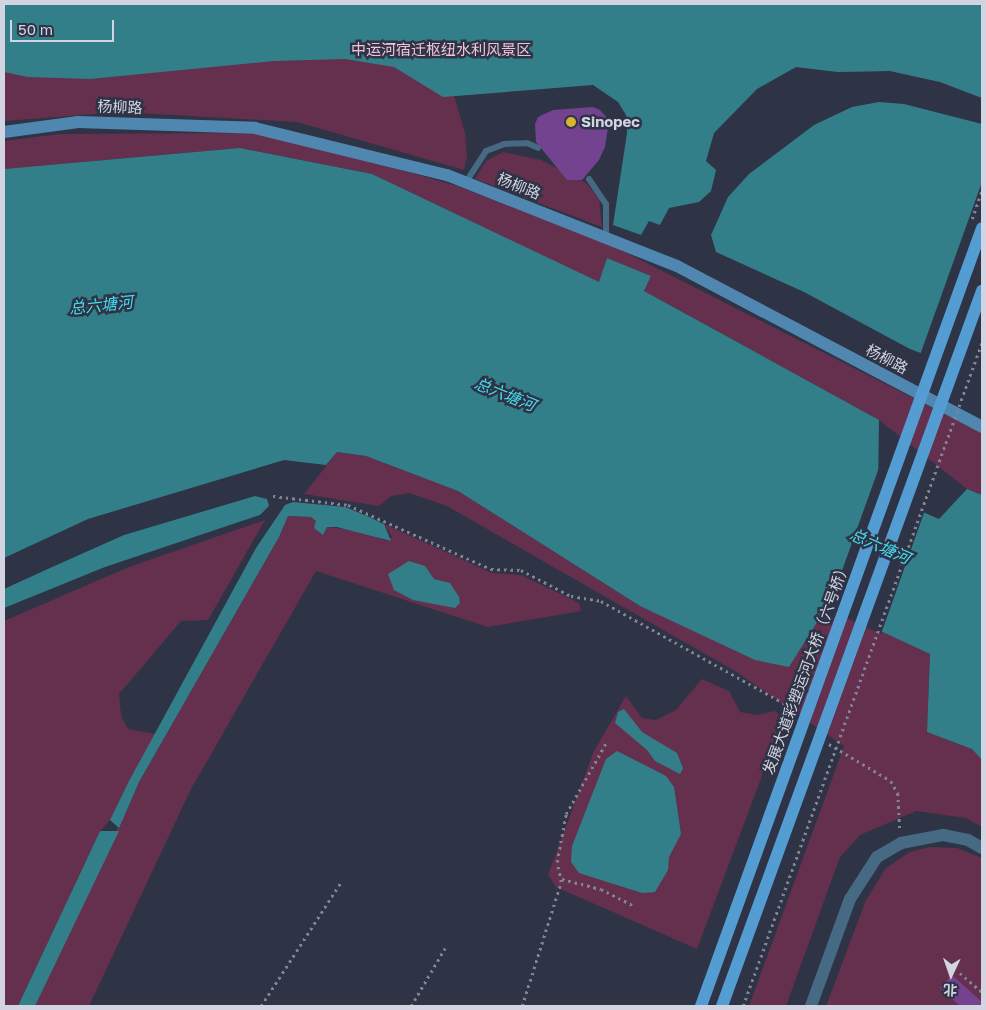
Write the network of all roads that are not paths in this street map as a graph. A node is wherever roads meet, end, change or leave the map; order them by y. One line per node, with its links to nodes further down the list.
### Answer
1 (4, 132): 4 (street, 杨柳路)
2 (538, 148): 4 (lane)
3 (589, 179): 6 (lane)
4 (466, 182): 6 (street, 杨柳路)
5 (982, 228): 10 (main road, 发展大道彩塑运河大桥（六号桥）, bridge)
6 (606, 238): 8 (street, 杨柳路)
7 (982, 291): 11 (main road, bridge)
8 (982, 428)
9 (982, 848): 12 (street)
10 (701, 1006)
11 (722, 1006)
12 (811, 1006)

